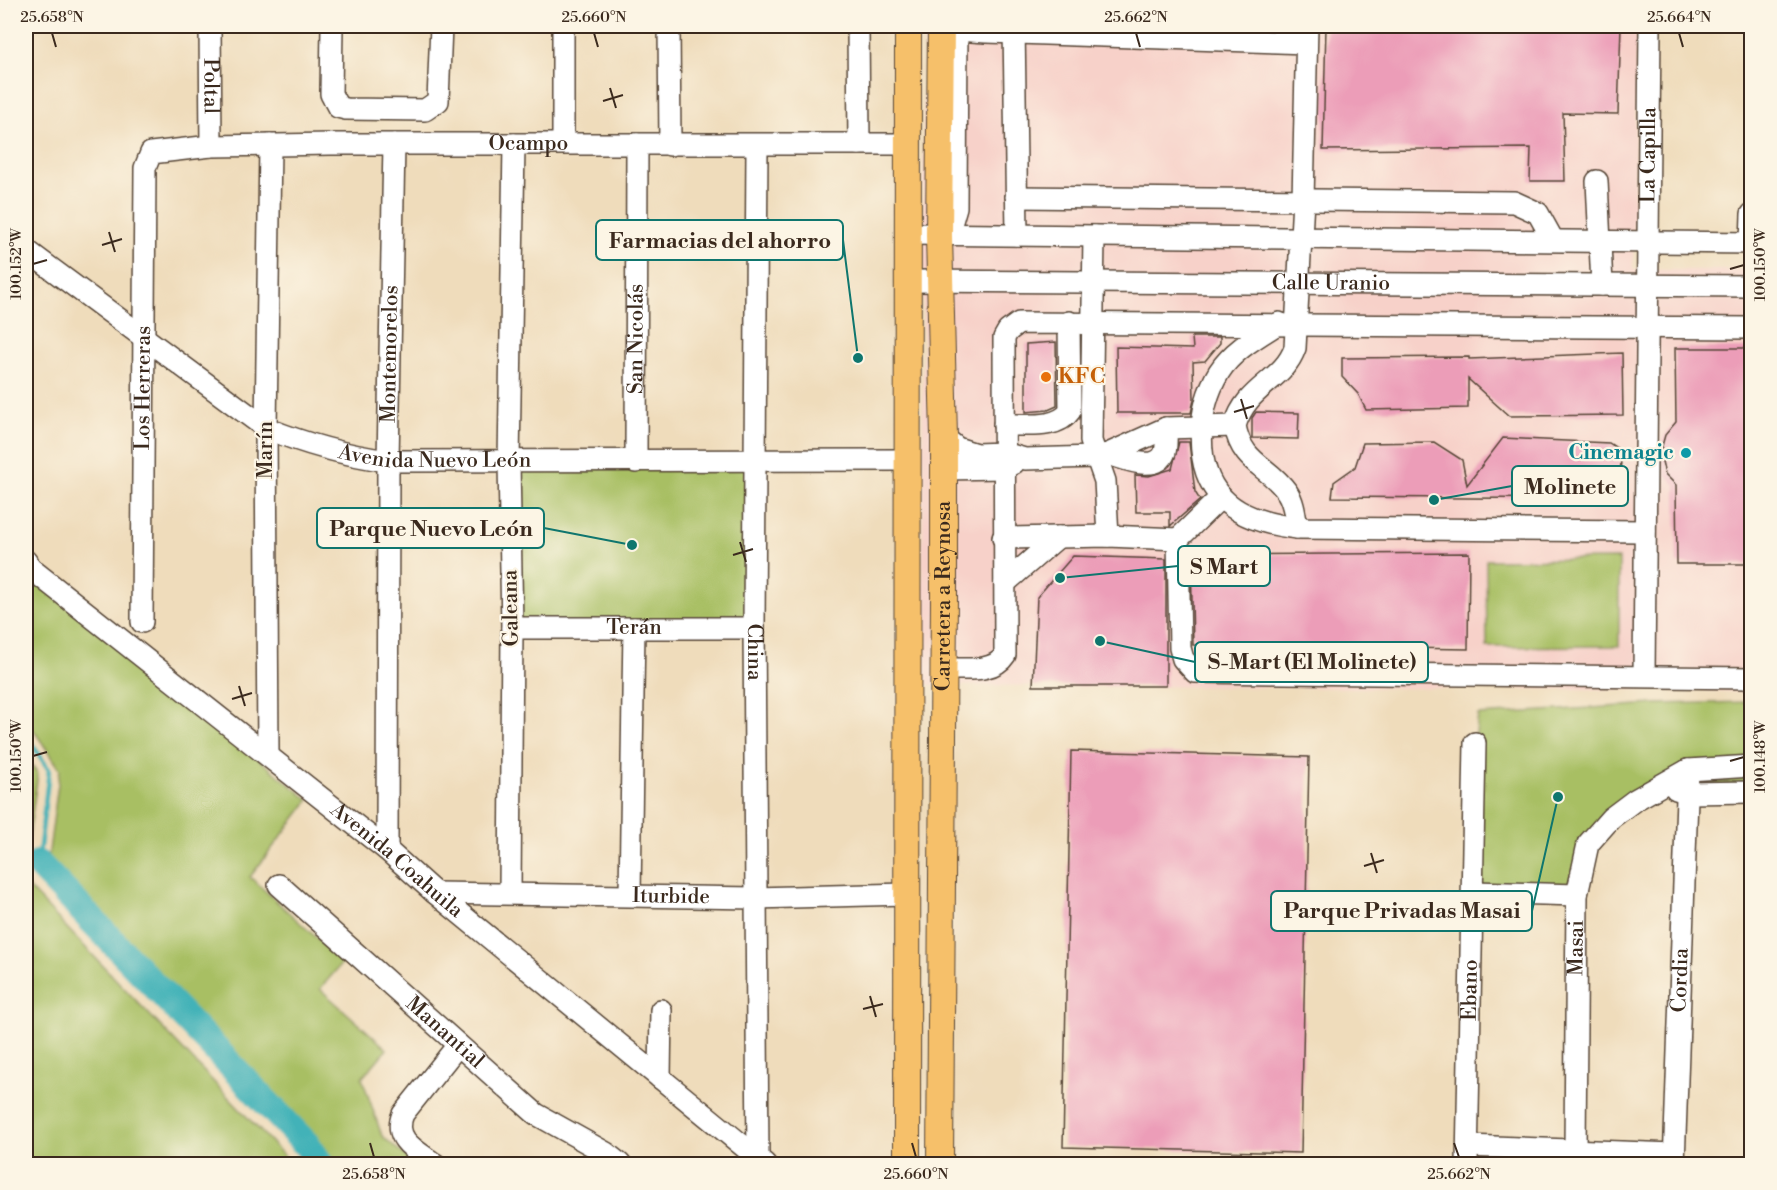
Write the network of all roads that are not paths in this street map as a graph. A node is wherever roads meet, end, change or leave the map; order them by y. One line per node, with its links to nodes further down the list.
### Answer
1 (210, 26): 21 (street, Poltal)
2 (332, 26): 3 (street)
3 (441, 26)
4 (562, 26): 12 (street)
5 (669, 26): 19 (street)
6 (858, 26): 16 (street)
7 (908, 26): 17 (main road, Carretera a Reynosa)
8 (1650, 26): 34 (street, La Capilla)
9 (951, 27): 10 (street); 28 (main road, Carretera a Reynosa)
10 (1015, 29): 11 (street); 24 (street)
11 (1307, 34): 25 (street)
12 (563, 143): 14 (street, Ocampo); 15 (street, Ocampo)
13 (394, 144): 14 (street, Ocampo); 18 (street, Ocampo); 59 (street, Montemorelos)
14 (514, 144): 61 (street, Galeana)
15 (637, 144): 19 (street, Ocampo); 62 (street, San Nicolás)
16 (859, 144): 17 (street, Ocampo); 20 (street, Ocampo)
17 (908, 144): 27 (main road, Carretera a Reynosa)
18 (270, 145): 21 (street, Ocampo); 54 (street, Marín)
19 (670, 145): 20 (street, Ocampo)
20 (757, 145): 57 (street, China)
21 (211, 146): 22 (street, Ocampo)
22 (148, 155): 49 (street, Los Herreras)
23 (1598, 181): 33 (street)
24 (1016, 196): 25 (street); 29 (street)
25 (1303, 200): 31 (street); 32 (street)
26 (1752, 214): 35 (street)
27 (909, 234): 28 (street); 38 (main road, Carretera a Reynosa)
28 (939, 235): 29 (street); 37 (main road, Carretera a Reynosa)
29 (1017, 235): 30 (street)
30 (1094, 236): 31 (street); 39 (street)
31 (1301, 238): 32 (street); 40 (street)
32 (1553, 240): 33 (street)
33 (1601, 241): 34 (street); 41 (street)
34 (1647, 242): 35 (street); 42 (street, La Capilla)
35 (1751, 243)
36 (26, 249): 49 (street, Avenida Nuevo León)
37 (940, 280): 38 (street, Calle Uranio); 39 (street, Calle Uranio); 50 (main road, Carretera a Reynosa)
38 (909, 281): 58 (main road, Carretera a Reynosa)
39 (1094, 282): 40 (street, Calle Uranio); 45 (street)
40 (1298, 283): 41 (street, Calle Uranio); 46 (street)
41 (1602, 285): 42 (street, Calle Uranio)
42 (1646, 285): 43 (street, Calle Uranio); 47 (street, La Capilla)
43 (1752, 286)
44 (1070, 322): 45 (street); 51 (street); 51 (street)
45 (1093, 322): 46 (street); 56 (street)
46 (1288, 323): 47 (street); 52 (street); 53 (street)
47 (1646, 327): 48 (street); 66 (street, La Capilla)
48 (1752, 328)
49 (143, 339): 54 (street, Avenida Nuevo León); 74 (street, Los Herreras)
50 (941, 362): 55 (main road, Carretera a Reynosa); 58 (main road)
51 (1004, 425): 60 (street)
52 (1235, 426): 53 (street); 65 (street)
53 (1201, 427): 56 (street); 64 (street)
54 (266, 428): 59 (street, Avenida Nuevo León); 82 (street, Marín)
55 (944, 437): 60 (street); 63 (main road, Carretera a Reynosa)
56 (1102, 456): 60 (street); 67 (street)
57 (755, 460): 58 (street, Avenida Nuevo León); 62 (street, Avenida Nuevo León); 77 (street, China)
58 (908, 460): 73 (main road); 94 (main road, Carretera a Reynosa)
59 (388, 461): 61 (street, Avenida Nuevo León); 88 (street, Montemorelos)
60 (1004, 461): 63 (street); 69 (street)
61 (509, 462): 62 (street, Avenida Nuevo León); 75 (street, Galeana)
62 (636, 462)
63 (944, 469): 73 (main road, Carretera a Reynosa)
64 (1221, 497): 65 (street); 70 (street)
65 (1297, 528): 66 (street)
66 (1645, 531): 79 (street, La Capilla)
67 (1108, 536): 68 (street); 70 (street)
68 (1058, 537): 69 (street); 72 (street)
69 (1003, 538): 72 (street)
70 (1178, 539): 79 (street)
71 (26, 561): 82 (street, Avenida Coahuila)
72 (1005, 583): 78 (street)
73 (944, 597): 78 (main road, Carretera a Reynosa)
74 (142, 622)
75 (512, 628): 76 (street, Terán); 90 (street, Galeana)
76 (634, 628): 77 (street, Terán); 93 (street)
77 (754, 628): 96 (street, China)
78 (944, 669): 107 (main road, Carretera a Reynosa)
79 (1644, 675): 80 (street)
80 (1752, 678)
81 (1475, 743): 91 (street, Ebano)
82 (268, 754): 88 (street, Avenida Coahuila)
83 (1752, 766): 84 (street, Masai)
84 (1688, 770): 85 (street, Masai); 87 (street, Cordia)
85 (1664, 784): 87 (street); 95 (street, Masai)
86 (1752, 792): 87 (street)
87 (1689, 793): 102 (street, Cordia)
88 (387, 850): 92 (street, Avenida Coahuila)
89 (279, 885): 98 (street, Manantial)
90 (510, 892): 92 (street, Iturbide); 93 (street, Iturbide)
91 (1474, 892): 95 (street); 101 (street, Ebano)
92 (435, 893): 99 (street, Avenida Coahuila)
93 (630, 894): 96 (street, Iturbide)
94 (906, 894): 96 (street, Iturbide); 106 (main road, Carretera a Reynosa)
95 (1577, 895): 100 (street, Masai)
96 (755, 898): 103 (street, China)
97 (661, 1010): 99 (street)
98 (458, 1045): 104 (street); 105 (street, Manantial)
99 (660, 1078): 103 (street, Avenida Coahuila)
100 (1575, 1150): 101 (street); 102 (street)
101 (1467, 1155)
102 (1674, 1159)
103 (762, 1161)
104 (435, 1164)
105 (620, 1164)
106 (907, 1164)
107 (940, 1164)

